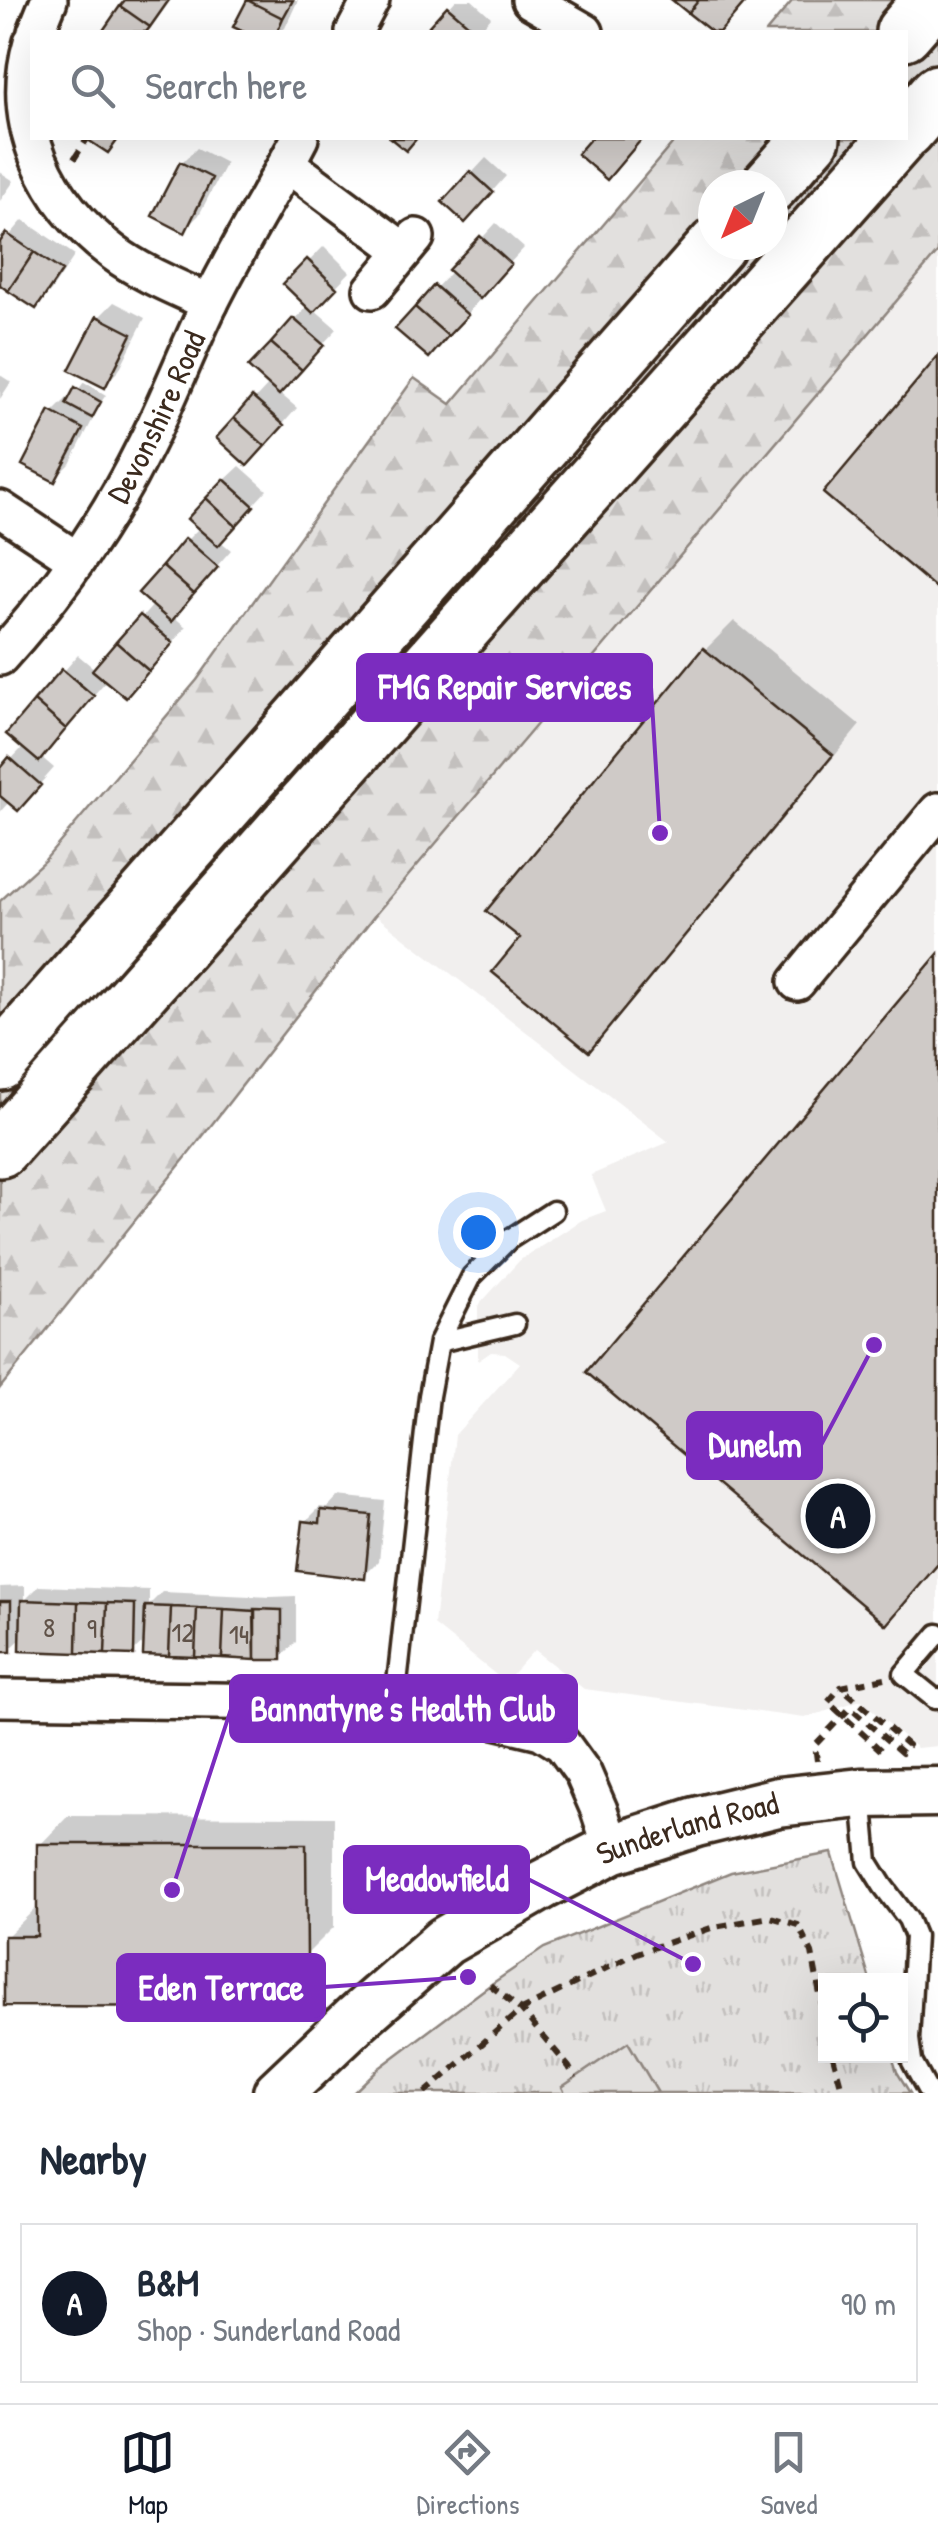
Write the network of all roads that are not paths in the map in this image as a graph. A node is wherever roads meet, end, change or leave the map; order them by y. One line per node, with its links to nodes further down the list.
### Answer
1 (49, 0): 5 (street)
2 (370, 0): 6 (street)
3 (530, 0): 7 (street)
4 (932, 0): 8 (highway)
5 (37, 30)
6 (355, 30)
7 (582, 30)
8 (906, 30)
9 (30, 59): 12 (street)
10 (938, 93): 11 (highway)
11 (908, 128)
12 (30, 140)
13 (30, 140): 20 (street)
14 (810, 140): 17 (highway)
15 (896, 140): 27 (highway)
16 (294, 151): 19 (street, Devonshire Road); 20 (street, Devonshire Road)
17 (783, 170)
18 (704, 260): 26 (highway)
19 (372, 290)
20 (210, 303): 22 (street, Devonshire Road)
21 (0, 509): 22 (street)
22 (77, 560): 23 (street, Devonshire Road)
23 (0, 658)
24 (938, 811): 25 (street)
25 (796, 982)
26 (0, 1062)
27 (0, 1149)
28 (553, 1211): 30 (lane)
29 (515, 1324): 30 (lane)
30 (439, 1342): 34 (lane)
31 (938, 1634): 33 (lane)
32 (0, 1698): 34 (street)
33 (938, 1698)
34 (394, 1710): 37 (street)
35 (938, 1792): 36 (street, Sunderland Road)
36 (842, 1795): 37 (street, Sunderland Road); 39 (lane)
37 (612, 1849): 38 (street, Sunderland Road)
38 (278, 2093)
39 (929, 2093)

